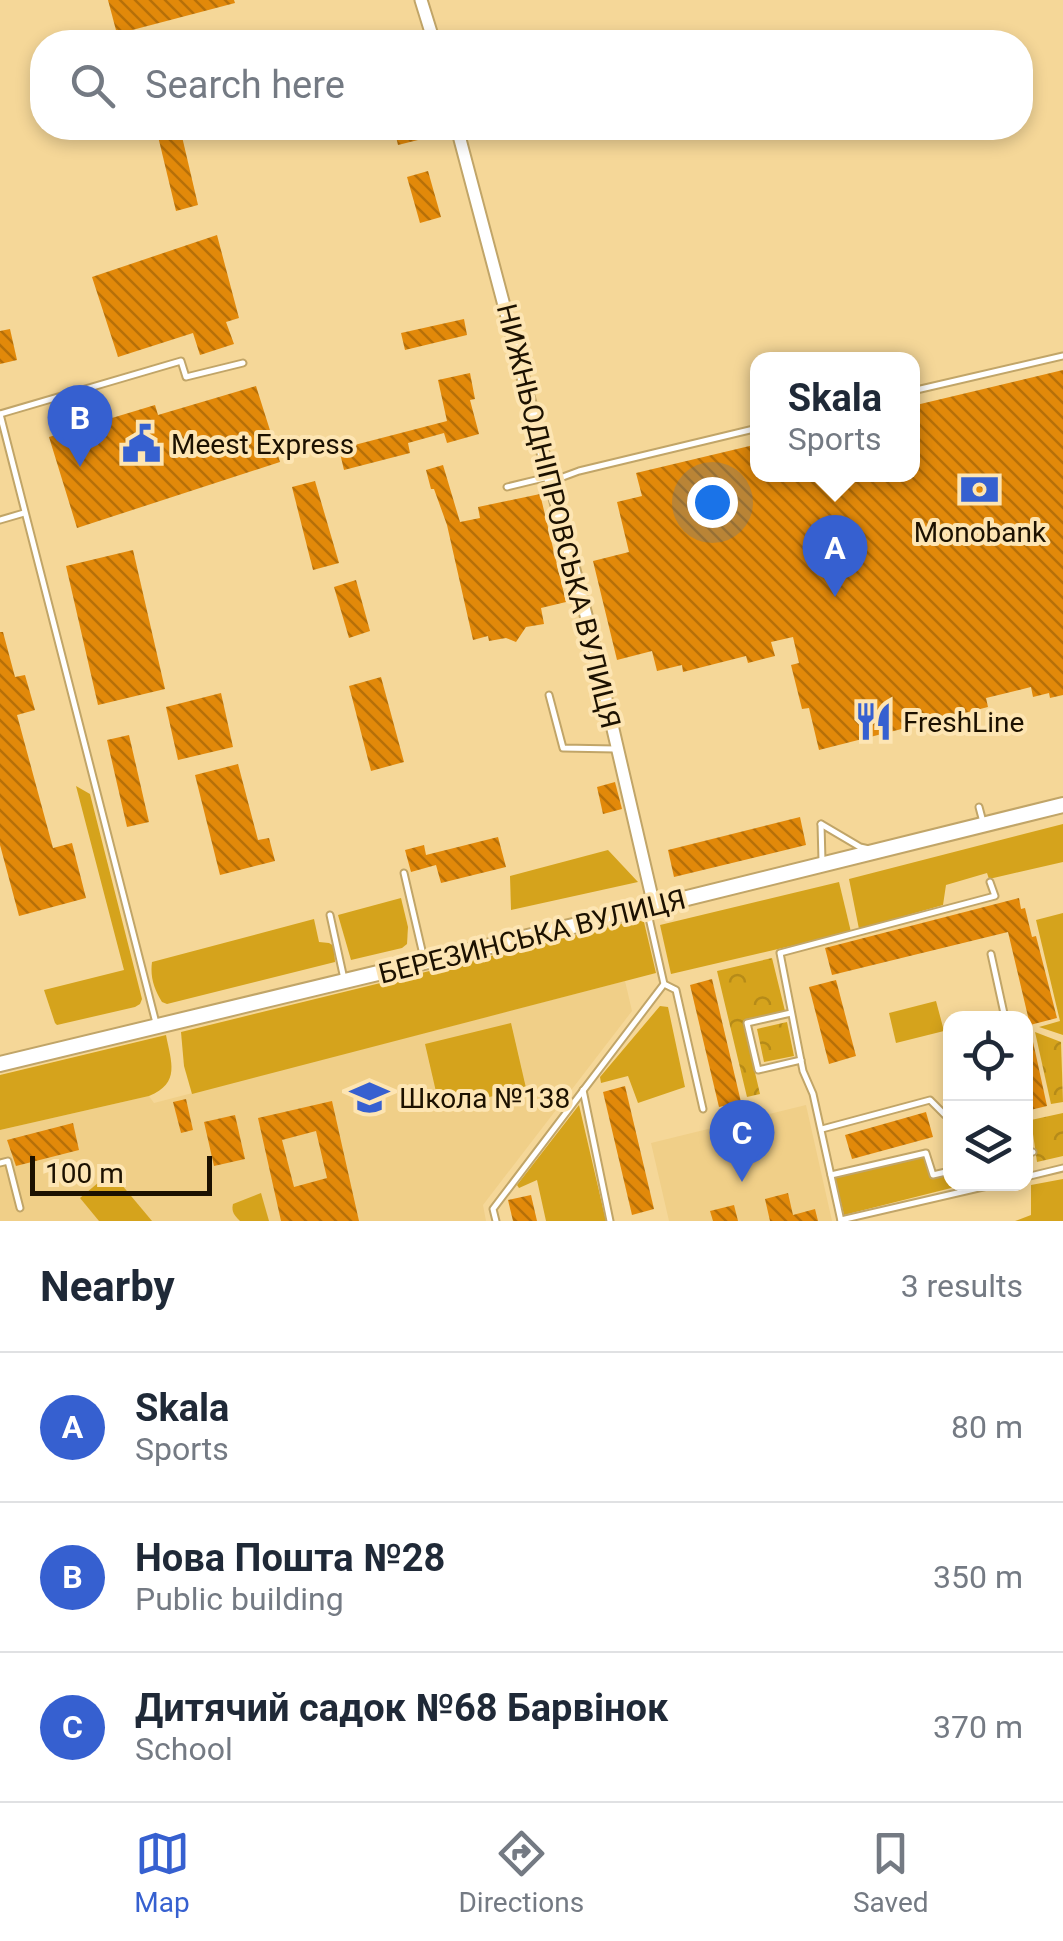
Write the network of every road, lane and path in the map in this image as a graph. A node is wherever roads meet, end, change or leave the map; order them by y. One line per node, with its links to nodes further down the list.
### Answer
1 (421, 0): 2 (street)
2 (430, 30)
3 (460, 140): 9 (street, НИЖНЬОДНІПРОВСЬКА ВУЛИЦЯ)
4 (1063, 356): 6 (lane)
5 (243, 362): 7 (lane)
6 (920, 389)
7 (0, 414): 11 (lane)
8 (750, 430): 9 (lane)
9 (551, 479): 10 (lane); 14 (street, НИЖНЬОДНІПРОВСЬКА ВУЛИЦЯ)
10 (507, 486)
11 (24, 512): 12 (lane); 30 (lane)
12 (0, 520)
13 (550, 695): 14 (lane)
14 (618, 749): 22 (street, НИЖНЬОДНІПРОВСЬКА ВУЛИЦЯ)
15 (1063, 805): 17 (street, БЕРЕЗИНСЬКА ВУЛИЦЯ)
16 (979, 807): 17 (lane)
17 (984, 825): 18 (street, БЕРЕЗИНСЬКА ВУЛИЦЯ)
18 (876, 850): 19 (street, БЕРЕЗИНСЬКА ВУЛИЦЯ); 19 (lane)
19 (822, 863): 22 (street, БЕРЕЗИНСЬКА ВУЛИЦЯ)
20 (404, 873): 25 (lane)
21 (990, 882): 29 (lane)
22 (651, 907): 25 (street, БЕРЕЗИНСЬКА ВУЛИЦЯ); 27 (lane)
23 (330, 915): 26 (lane)
24 (991, 954): 28 (lane)
25 (424, 962): 26 (street, БЕРЕЗИНСЬКА ВУЛИЦЯ)
26 (345, 982): 30 (street, БЕРЕЗИНСЬКА ВУЛИЦЯ)
27 (664, 984): 33 (lane); 34 (lane)
28 (1003, 1011)
29 (792, 1014): 31 (lane); 31 (lane)
30 (157, 1026): 32 (street, БЕРЕЗИНСЬКА ВУЛИЦЯ)
31 (801, 1060): 36 (lane)
32 (0, 1064)
33 (583, 1090): 45 (lane); 46 (lane)
34 (703, 1109)
35 (943, 1113): 36 (lane)
36 (822, 1129): 41 (lane)
37 (0, 1163): 43 (lane)
38 (1063, 1168): 40 (lane)
39 (943, 1173): 41 (lane)
40 (1033, 1175)
41 (831, 1176): 44 (lane)
42 (966, 1191): 44 (lane)
43 (20, 1208)
44 (841, 1220)
45 (496, 1221)
46 (610, 1221)

